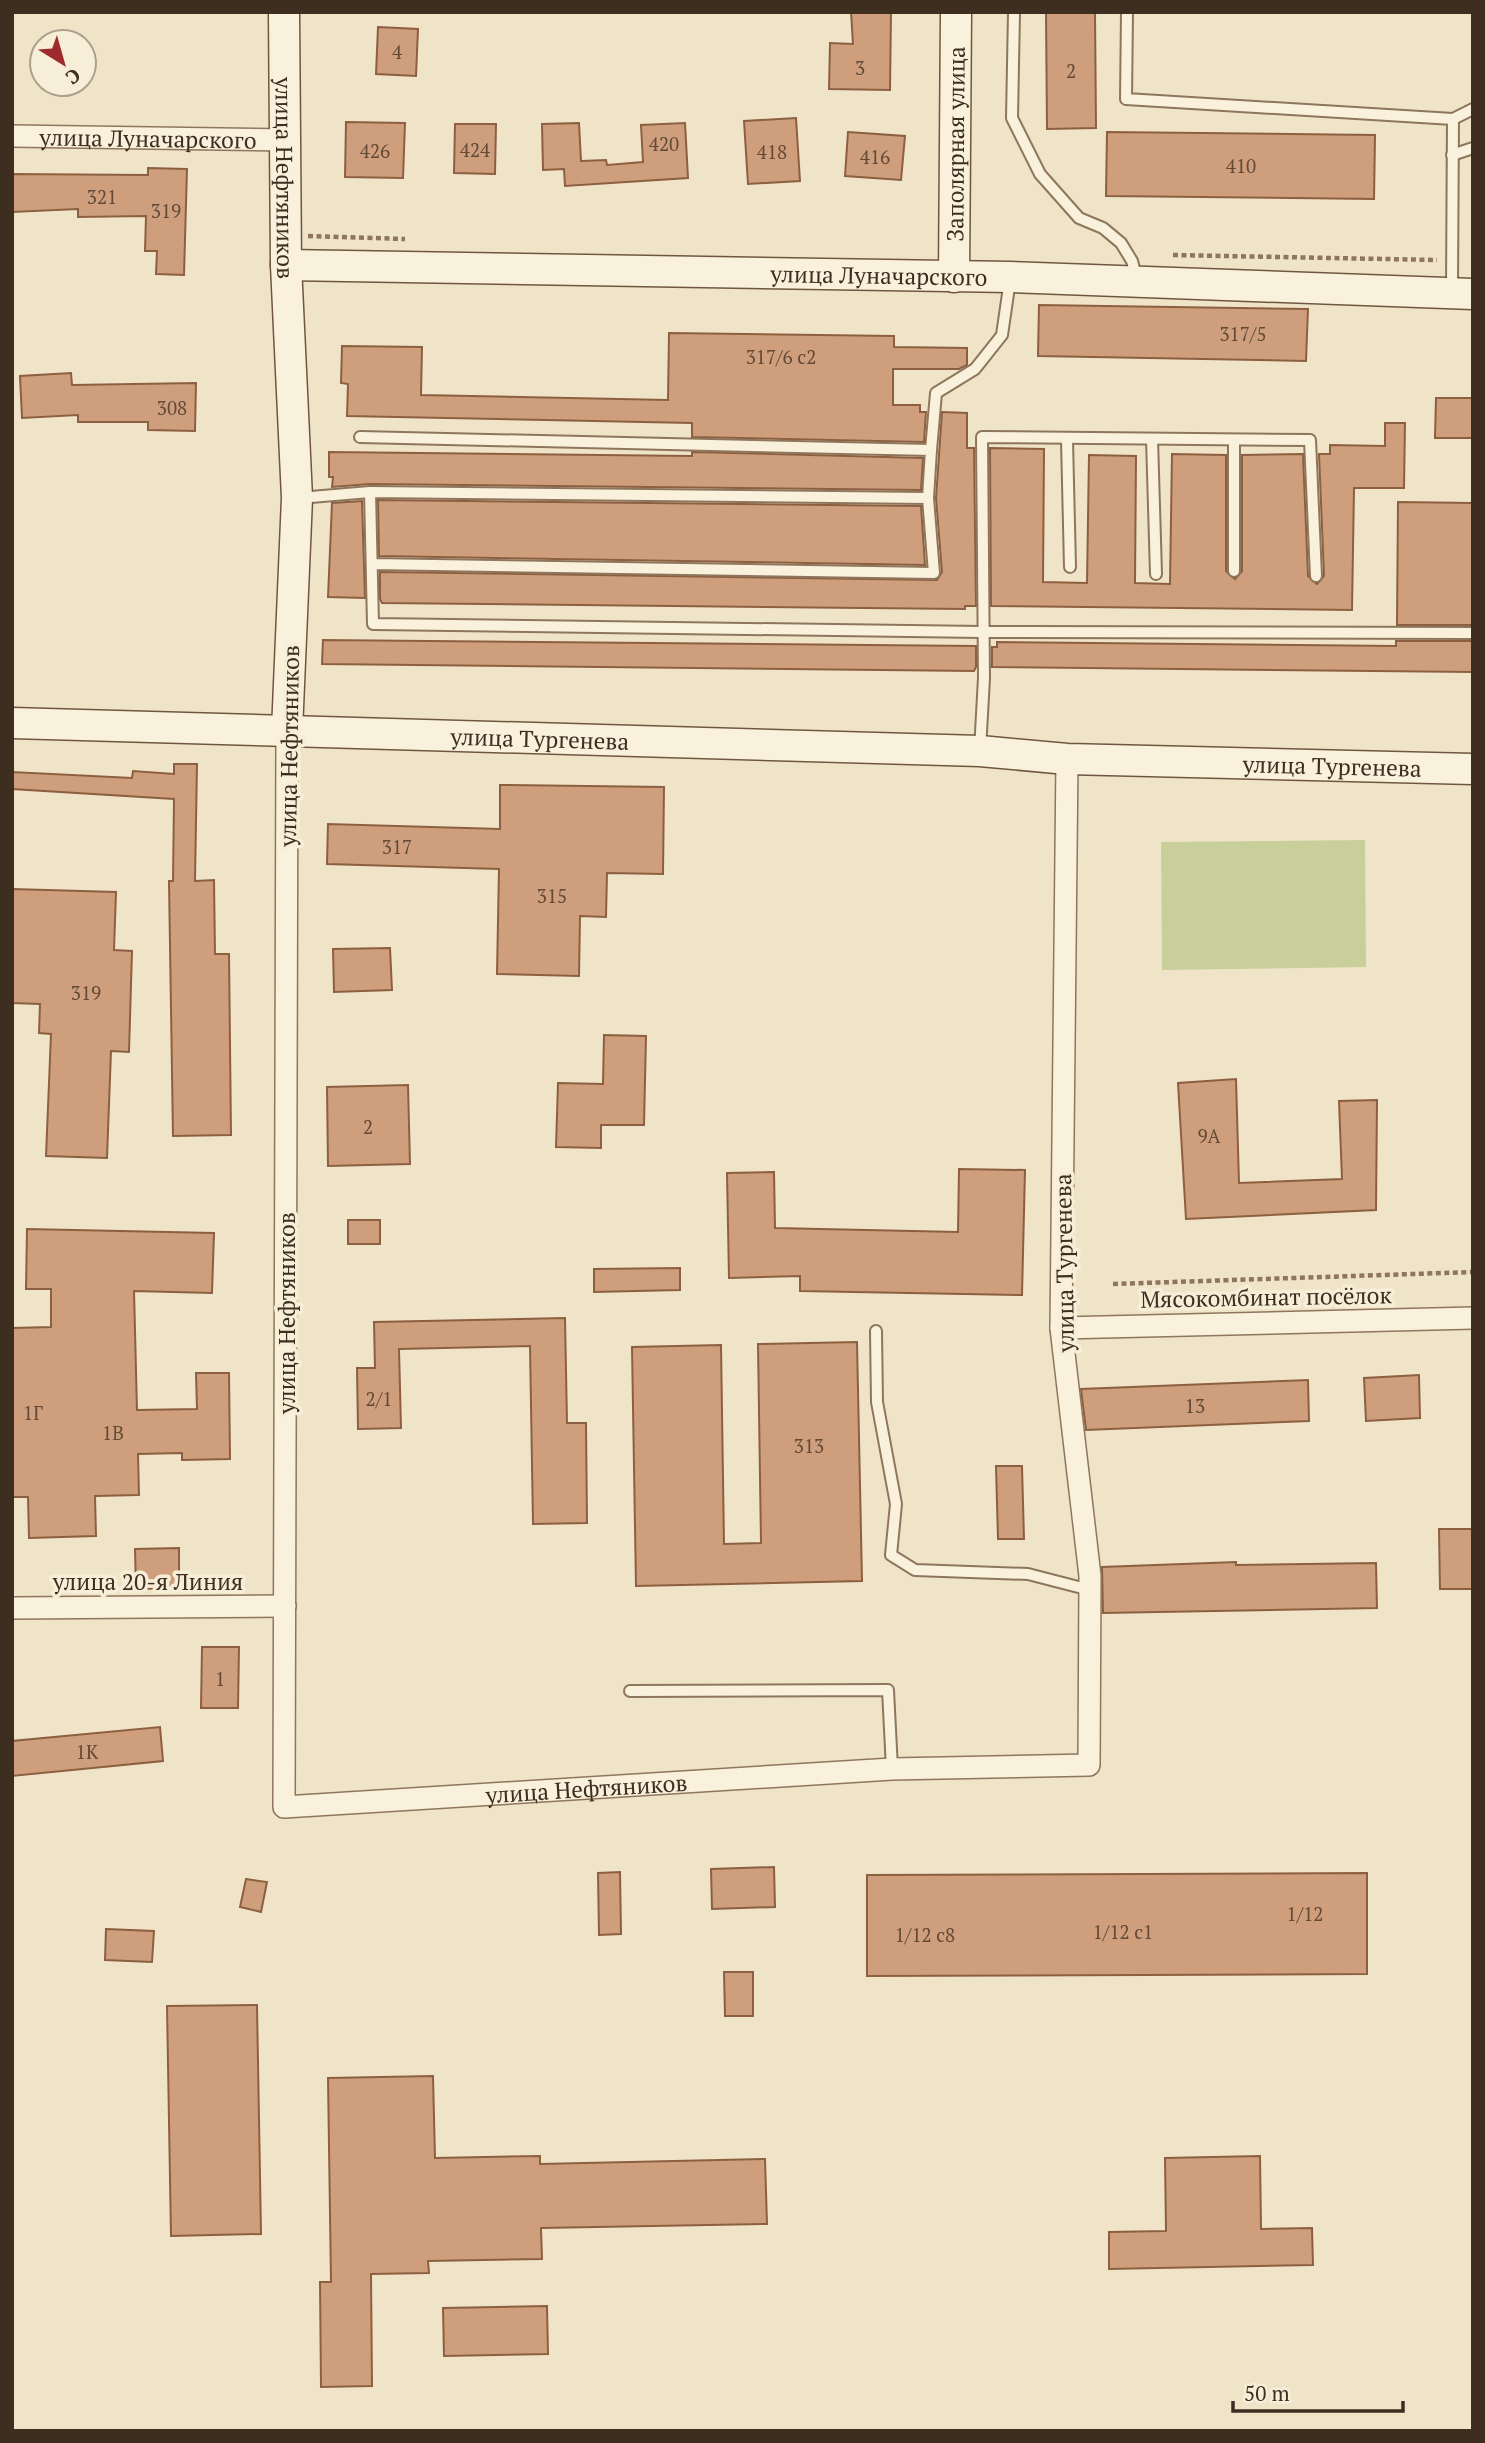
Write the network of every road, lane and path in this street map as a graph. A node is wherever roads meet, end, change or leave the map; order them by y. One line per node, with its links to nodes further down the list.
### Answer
1 (284, 12): 8 (street, улица Нефтяников)
2 (956, 12): 12 (street, Заполярная улица)
3 (1014, 12): 14 (lane)
4 (1127, 12): 6 (lane)
5 (1473, 109): 6 (lane)
6 (1453, 119): 10 (lane)
7 (12, 136): 8 (street, улица Луначарского)
8 (285, 140): 11 (street, улица Нефтяников)
9 (1473, 148): 10 (lane)
10 (1452, 155): 15 (lane)
11 (286, 265): 12 (street, улица Луначарского); 22 (street, улица Нефтяников)
12 (954, 277): 13 (street, улица Луначарского)
13 (1010, 277): 14 (street, улица Луначарского); 20 (lane)
14 (1138, 283): 15 (street, улица Луначарского)
15 (1462, 294)
16 (360, 437): 20 (lane)
17 (1152, 439): 18 (lane); 19 (lane); 27 (lane)
18 (1067, 440): 25 (lane); 29 (lane)
19 (1234, 441): 26 (lane); 28 (lane)
20 (931, 450): 23 (lane)
21 (370, 492): 22 (lane); 23 (lane); 24 (lane)
22 (297, 498): 32 (street, улица Нефтяников)
23 (928, 498): 24 (lane)
24 (372, 564): 29 (lane)
25 (1070, 566)
26 (1234, 571)
27 (1156, 574)
28 (1317, 576)
29 (982, 632): 30 (lane); 33 (lane)
30 (1473, 633)
31 (12, 723): 32 (street, улица Тургенева)
32 (287, 731): 33 (street, улица Тургенева); 42 (street, улица Нефтяников)
33 (980, 751): 34 (street, улица Тургенева)
34 (1067, 760): 35 (street, улица Тургенева); 39 (street, улица Тургенева)
35 (1473, 769)
36 (1473, 1272): 37 (path)
37 (1113, 1284)
38 (1473, 1318): 39 (street, Мясокомбинат посёлок)
39 (1060, 1328): 41 (street, улица Тургенева)
40 (876, 1331): 41 (lane)
41 (1090, 1590): 45 (street, улица Тургенева)
42 (285, 1606): 43 (street, улица 20-я Линия); 46 (street, улица Нефтяников)
43 (12, 1608)
44 (630, 1691): 46 (lane)
45 (1089, 1765): 46 (street, улица Нефтяников)
46 (892, 1769)

